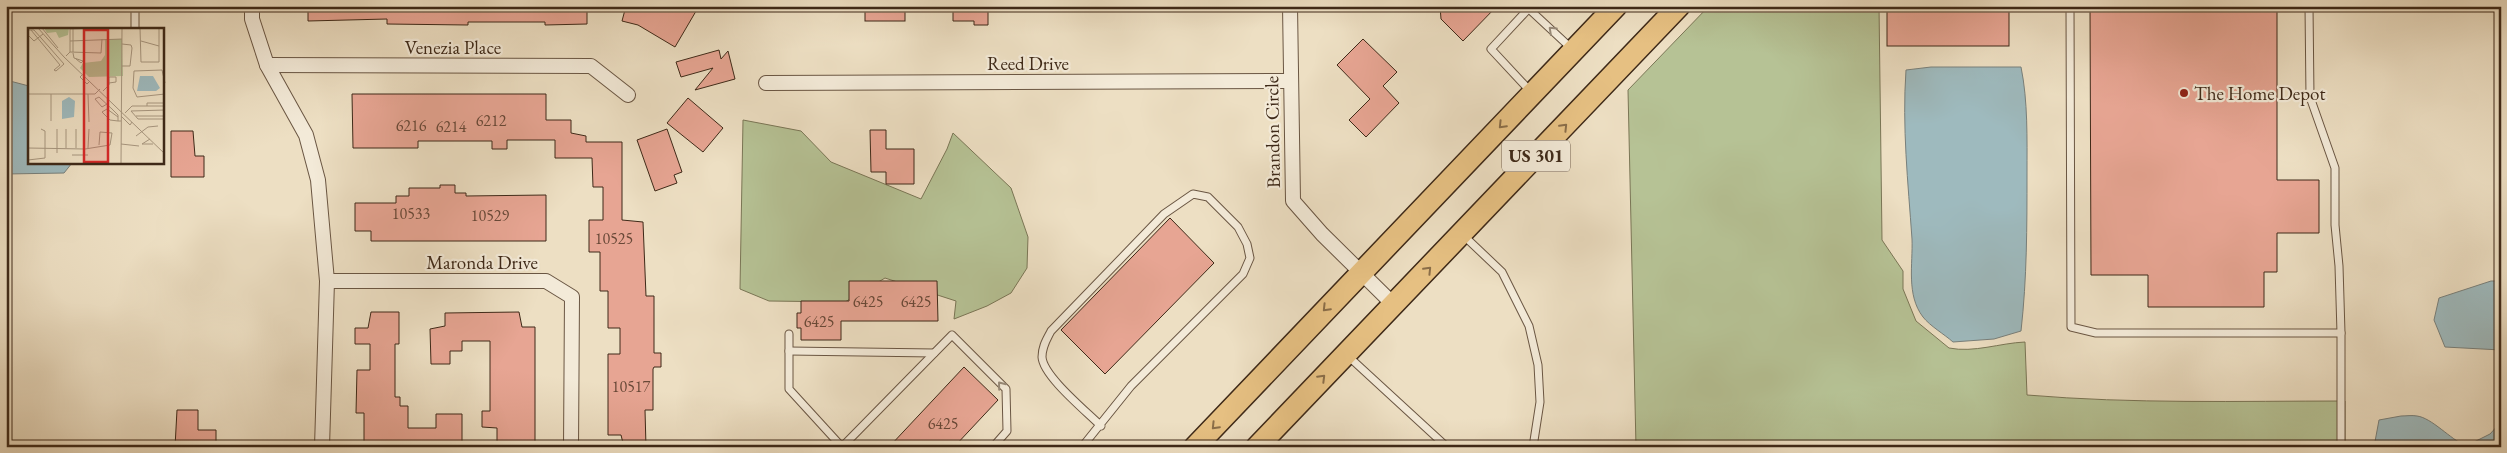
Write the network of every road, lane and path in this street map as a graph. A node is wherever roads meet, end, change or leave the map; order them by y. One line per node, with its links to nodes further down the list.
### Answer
1 (135, 6): 10 (lane)
2 (252, 6): 13 (street)
3 (1290, 6): 14 (street, Brandon Circle)
4 (1616, 6): 12 (main road, US 301)
5 (1665, 6): 11 (main road)
6 (1679, 6): 11 (main road, US 301)
7 (2070, 6): 22 (lane)
8 (2309, 6): 22 (lane)
9 (1530, 8): 12 (lane, one-way to 9); 16 (lane)
10 (135, 28)
11 (1648, 39): 18 (main road, US 301, one-way to 11)
12 (1574, 51): 16 (main road, US 301)
13 (267, 65): 17 (street, Venezia Place); 20 (street)
14 (1290, 81): 15 (street, Reed Drive); 19 (street, Brandon Circle)
15 (766, 82)
16 (1532, 93): 19 (main road, US 301, one-way to 19)
17 (628, 94)
18 (1462, 234): 21 (main road, US 301, one-way to 18); 36 (lane)
19 (1360, 273): 21 (street, Brandon Circle); 33 (main road, US 301, one-way to 33)
20 (327, 281): 28 (street); 29 (street, Maronda Drive)
21 (1394, 306): 26 (main road, US 301)
22 (2341, 333): 37 (lane)
23 (789, 334): 24 (lane)
24 (789, 351): 25 (lane); 30 (lane)
25 (934, 353): 30 (lane); 31 (lane, one-way to 25)
26 (1346, 354): 34 (main road, US 301, one-way to 26); 35 (lane)
27 (1101, 426): 27 (lane); 32 (lane)
28 (322, 447)
29 (571, 447)
30 (842, 447)
31 (993, 447)
32 (1082, 447)
33 (1195, 447)
34 (1257, 447)
35 (1447, 447)
36 (1533, 447)
37 (2341, 447)

